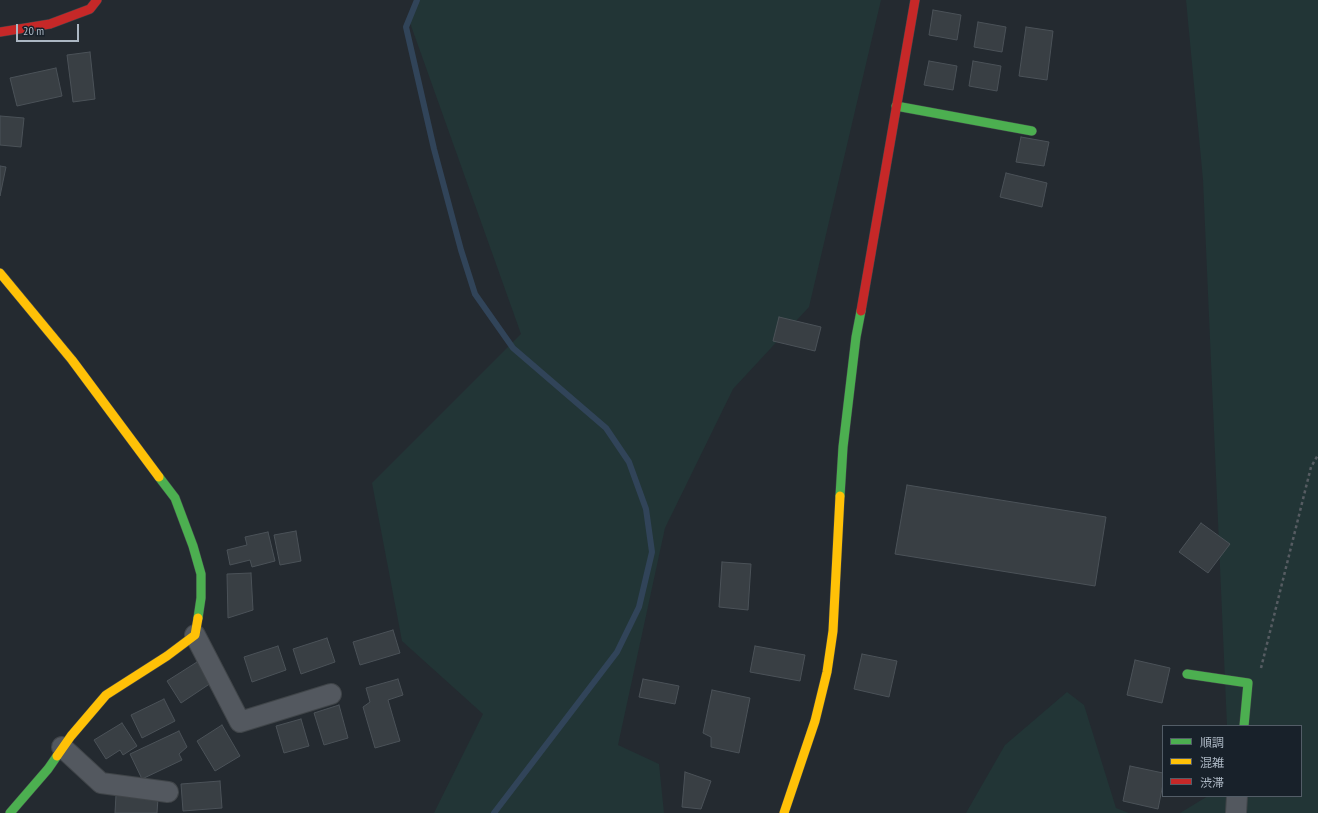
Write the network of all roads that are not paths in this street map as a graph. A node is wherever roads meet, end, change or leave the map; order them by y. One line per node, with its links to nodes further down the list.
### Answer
1 (97, 0): 3 (street)
2 (915, 0): 4 (street)
3 (0, 32)
4 (896, 106): 5 (street); 15 (street)
5 (1032, 131)
6 (0, 273): 7 (street)
7 (196, 635): 9 (street); 11 (street)
8 (1187, 674): 10 (street)
9 (331, 694)
10 (1244, 725)
11 (62, 747): 12 (street); 14 (street)
12 (168, 792)
13 (1237, 797): 16 (street)
14 (10, 813)
15 (784, 813)
16 (1236, 813)

